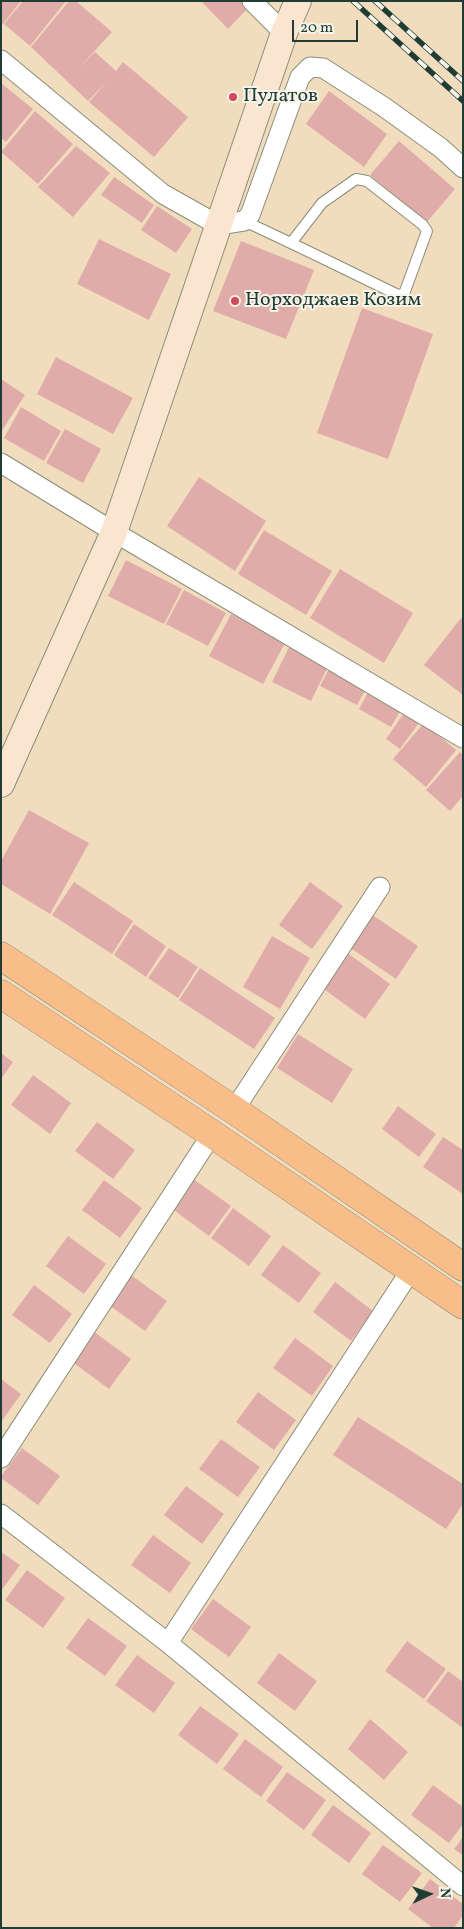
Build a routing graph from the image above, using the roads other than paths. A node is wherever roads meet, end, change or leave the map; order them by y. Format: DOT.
graph roads {
  1 [pos="252,1"];
  2 [pos="298,1"];
  3 [pos="284,33"];
  4 [pos="1,60"];
  5 [pos="463,168"];
  6 [pos="244,221"];
  7 [pos="218,225"];
  8 [pos="291,243"];
  9 [pos="1,463"];
  10 [pos="114,532"];
  11 [pos="463,738"];
  12 [pos="1,784"];
  13 [pos="380,887"];
  14 [pos="1,956"];
  15 [pos="1,994"];
  16 [pos="234,1110"];
  17 [pos="212,1134"];
  18 [pos="463,1267"];
  19 [pos="411,1270"];
  20 [pos="463,1305"];
  21 [pos="1,1458"];
  22 [pos="1,1514"];
  23 [pos="168,1644"];
  24 [pos="463,1886"];
  1 -- 3 [label="street"];
  2 -- 3 [label="main road"];
  3 -- 7 [label="main road"];
  4 -- 7 [label="street"];
  5 -- 6 [label="street"];
  6 -- 7 [label="street"];
  6 -- 8 [label="lane"];
  7 -- 10 [label="main road"];
  8 -- 8 [label="lane"];
  9 -- 10 [label="street"];
  10 -- 11 [label="street"];
  10 -- 12 [label="main road"];
  13 -- 16 [label="street"];
  14 -- 16 [label="main road"];
  15 -- 17 [label="main road"];
  16 -- 18 [label="main road"];
  17 -- 19 [label="main road"];
  17 -- 21 [label="street"];
  19 -- 20 [label="main road"];
  19 -- 23 [label="street"];
  22 -- 23 [label="street"];
  23 -- 24 [label="street"];
}
